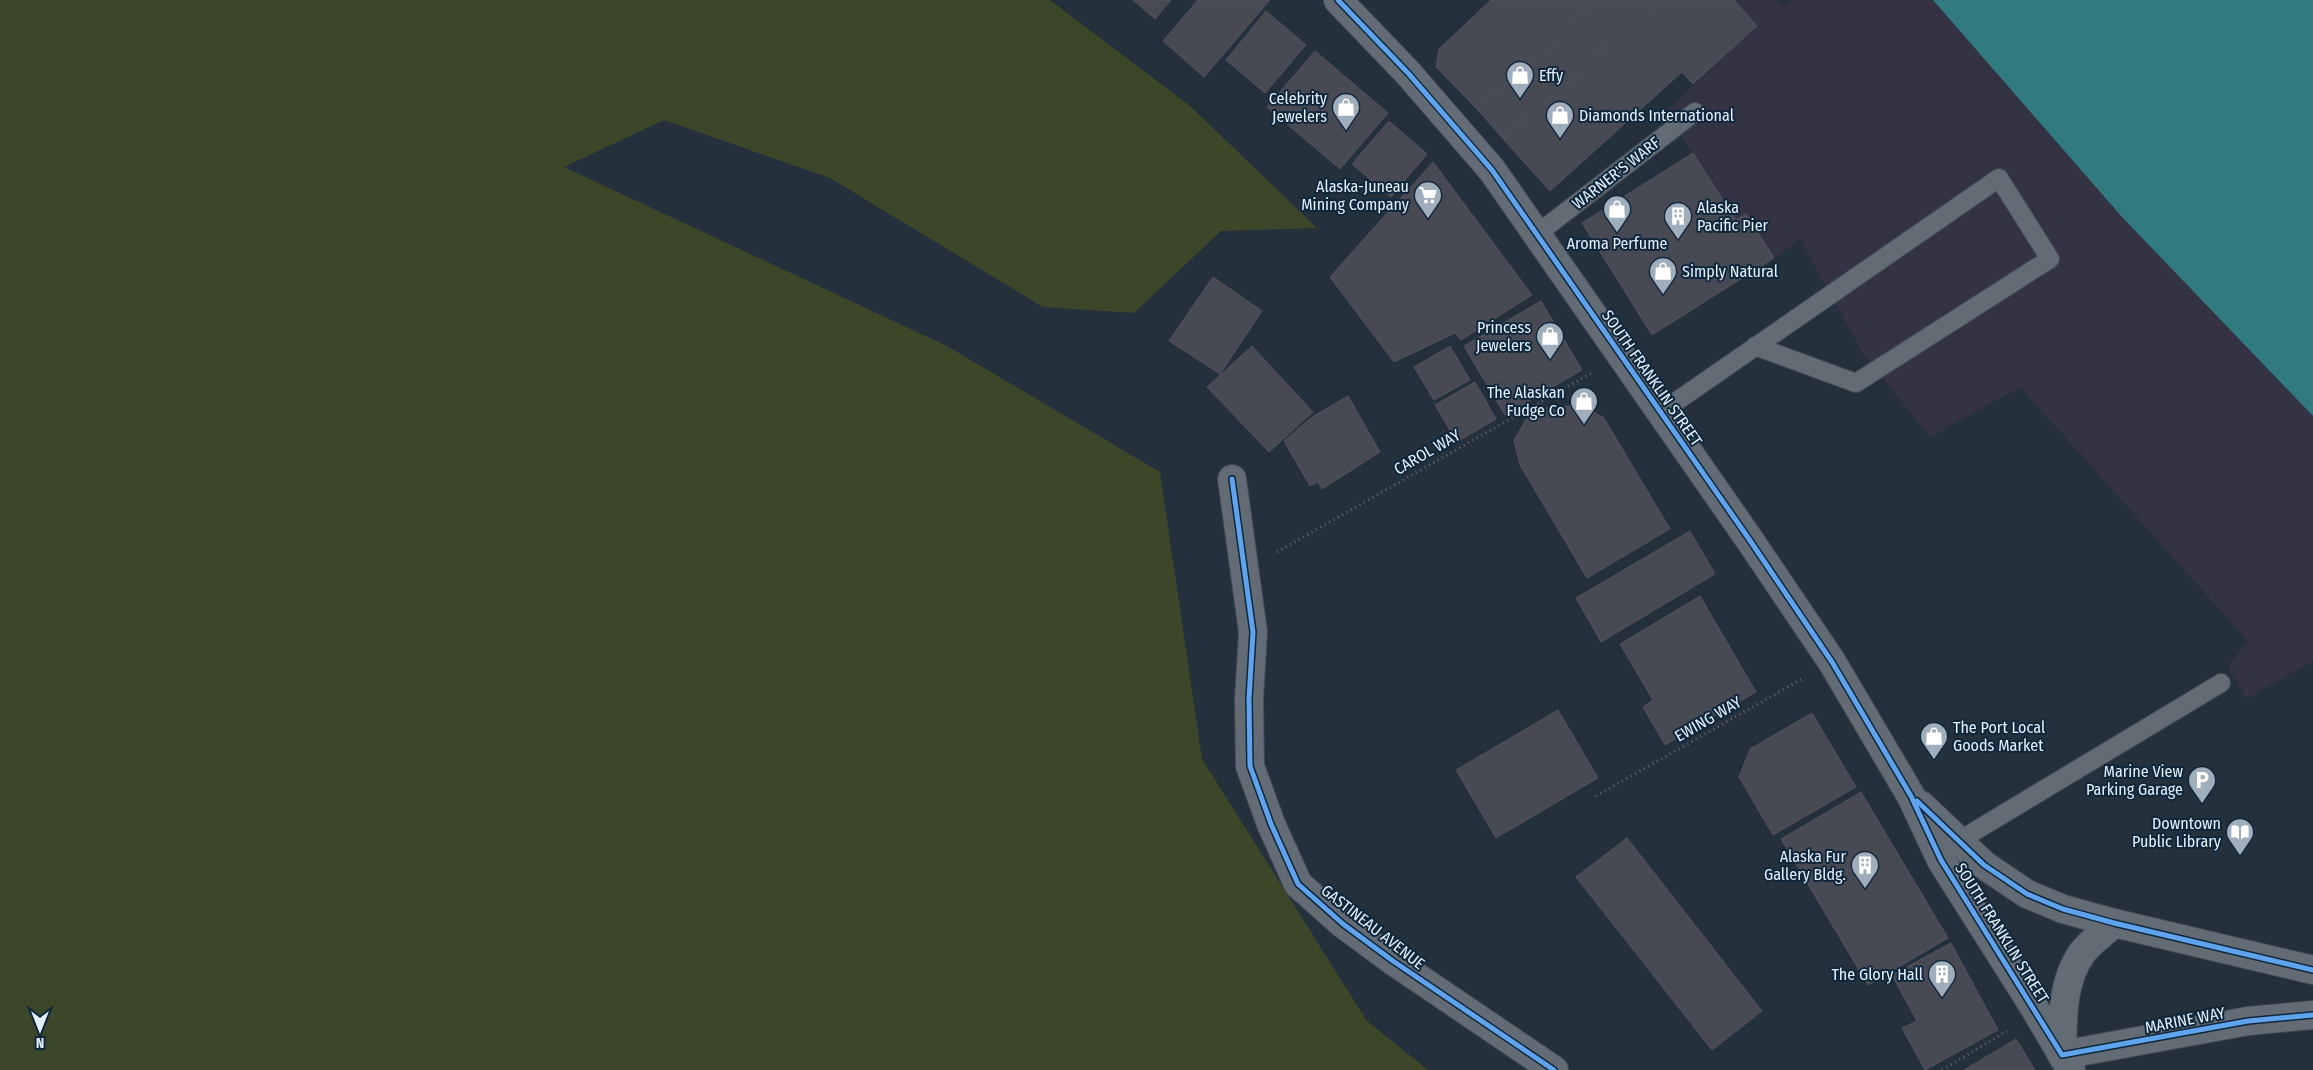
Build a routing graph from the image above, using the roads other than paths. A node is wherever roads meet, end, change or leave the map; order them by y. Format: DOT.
graph roads {
  1 [pos="1338,0"];
  2 [pos="1696,112"];
  3 [pos="1537,234"];
  4 [pos="1755,346"];
  5 [pos="1661,412"];
  6 [pos="1232,479"];
  7 [pos="2221,684"];
  8 [pos="1911,796"];
  9 [pos="1960,840"];
  10 [pos="2114,924"];
  11 [pos="2313,970"];
  12 [pos="2313,1015"];
  13 [pos="2066,1063"];
  14 [pos="1554,1070"];
  1 -- 3 [label="main road, SOUTH FRANKLIN STREET"];
  2 -- 3 [label="lane, WARNER'S WARF"];
  3 -- 5 [label="main road, SOUTH FRANKLIN STREET"];
  4 -- 4 [label="lane"];
  4 -- 5 [label="lane"];
  5 -- 8 [label="main road, SOUTH FRANKLIN STREET"];
  6 -- 14 [label="main road, GASTINEAU AVENUE"];
  7 -- 9 [label="lane"];
  8 -- 9 [label="main road, SOUTH FRANKLIN STREET"];
  8 -- 13 [label="main road, SOUTH FRANKLIN STREET"];
  9 -- 10 [label="main road, SOUTH FRANKLIN STREET"];
  10 -- 11 [label="main road"];
  10 -- 13 [label="main road"];
  12 -- 13 [label="main road, MARINE WAY"];
}
